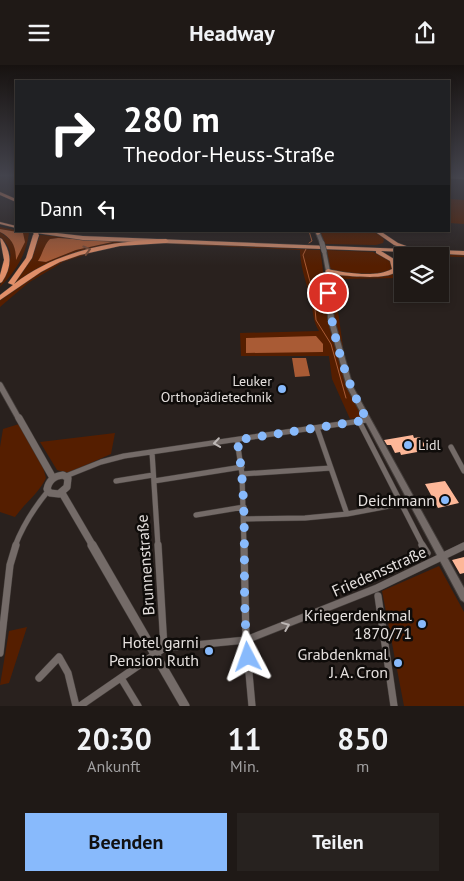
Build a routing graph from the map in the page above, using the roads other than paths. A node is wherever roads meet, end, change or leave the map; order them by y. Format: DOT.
graph roads {
  1 [pos="0,224"];
  2 [pos="15,228"];
  3 [pos="32,232"];
  4 [pos="319,232"];
  5 [pos="378,232"];
  6 [pos="35,233"];
  7 [pos="383,235"];
  8 [pos="0,240"];
  9 [pos="166,241"];
  10 [pos="405,247"];
  11 [pos="361,248"];
  12 [pos="394,249"];
  13 [pos="449,251"];
  14 [pos="464,252"];
  15 [pos="394,263"];
  16 [pos="394,270"];
  17 [pos="330,272"];
  18 [pos="0,281"];
  19 [pos="328,281"];
  20 [pos="0,290"];
  21 [pos="0,296"];
  22 [pos="0,385"];
  23 [pos="363,420"];
  24 [pos="317,427"];
  25 [pos="237,440"];
  26 [pos="451,447"];
  27 [pos="152,452"];
  28 [pos="331,468"];
  29 [pos="242,471"];
  30 [pos="464,471"];
  31 [pos="53,478"];
  32 [pos="153,478"];
  33 [pos="68,479"];
  34 [pos="116,481"];
  35 [pos="48,491"];
  36 [pos="62,493"];
  37 [pos="400,504"];
  38 [pos="244,507"];
  39 [pos="347,514"];
  40 [pos="196,515"];
  41 [pos="19,518"];
  42 [pos="244,519"];
  43 [pos="464,546"];
  44 [pos="427,553"];
  45 [pos="440,558"];
  46 [pos="3,562"];
  47 [pos="378,596"];
  48 [pos="464,597"];
  49 [pos="246,640"];
  50 [pos="164,648"];
  51 [pos="0,653"];
  52 [pos="154,654"];
  53 [pos="39,678"];
  54 [pos="121,678"];
  55 [pos="78,706"];
  56 [pos="138,706"];
  57 [pos="185,706"];
  58 [pos="252,706"];
  59 [pos="394,706"];
  1 -- 2 [label="highway"];
  3 -- 9 [label="highway"];
  4 -- 17 [label="main road, bridge"];
  5 -- 7 [label="highway"];
  6 -- 11 [label="highway"];
  6 -- 20 [label="highway"];
  6 -- 21 [label="highway"];
  7 -- 10 [label="highway"];
  7 -- 11 [label="highway"];
  8 -- 18 [label="highway"];
  9 -- 11 [label="highway"];
  21 -- 9 [label="highway, one-way"];
  11 -- 12 [label="highway"];
  11 -- 15 [label="highway"];
  13 -- 14 [label="highway"];
  16 -- 17 [label="highway"];
  17 -- 19 [label="highway"];
  19 -- 23 [label="main road"];
  22 -- 31 [label="street"];
  23 -- 24 [label="street"];
  23 -- 37 [label="street"];
  23 -- 45 [label="main road"];
  24 -- 25 [label="street"];
  24 -- 28 [label="street"];
  25 -- 27 [label="street, one-way"];
  25 -- 29 [label="street"];
  26 -- 30 [label="street"];
  27 -- 32 [label="street, Brunnenstraße"];
  27 -- 33 [label="street"];
  28 -- 29 [label="street"];
  28 -- 39 [label="street"];
  29 -- 32 [label="street"];
  29 -- 38 [label="street"];
  31 -- 33 [label="street"];
  31 -- 35 [label="street"];
  32 -- 34 [label="street"];
  32 -- 50 [label="street, Brunnenstraße"];
  33 -- 36 [label="street"];
  35 -- 36 [label="street"];
  35 -- 41 [label="street"];
  36 -- 52 [label="street"];
  37 -- 39 [label="street"];
  37 -- 44 [label="street"];
  38 -- 40 [label="street"];
  38 -- 42 [label="street"];
  39 -- 42 [label="street"];
  42 -- 49 [label="street"];
  43 -- 45 [label="street, Friedensstraße"];
  45 -- 48 [label="main road"];
  49 -- 45 [label="street, Friedensstraße, one-way"];
  46 -- 51 [label="street"];
  47 -- 59 [label="street"];
  49 -- 50 [label="street, Friedensstraße"];
  49 -- 58 [label="street"];
  50 -- 52 [label="street, Friedensstraße"];
  52 -- 54 [label="street, Friedensstraße"];
  52 -- 57 [label="street"];
  53 -- 55 [label="street"];
  54 -- 55 [label="street, Friedensstraße"];
  54 -- 56 [label="street"];
}
